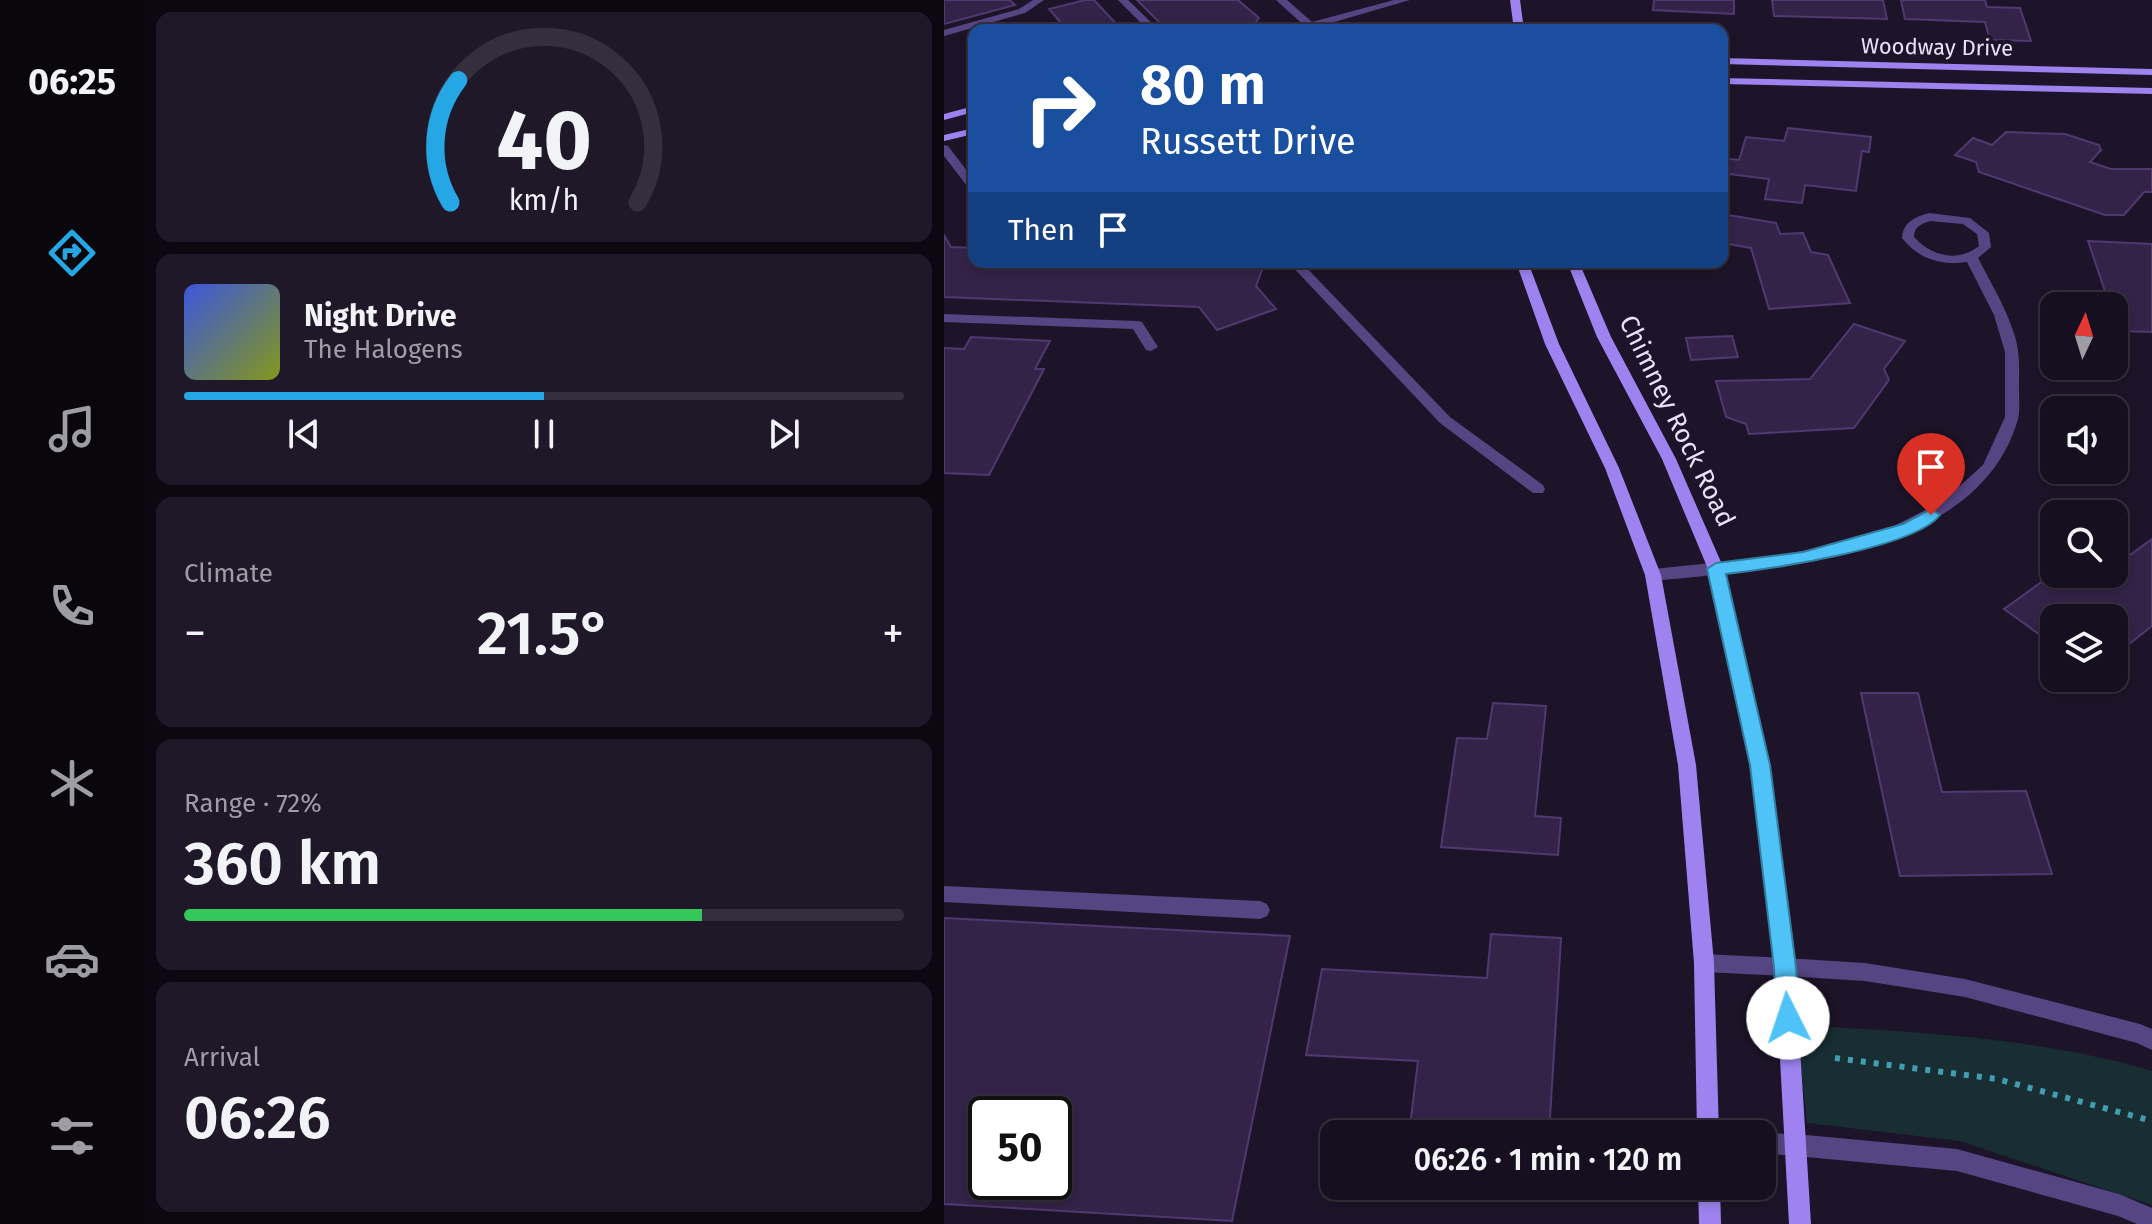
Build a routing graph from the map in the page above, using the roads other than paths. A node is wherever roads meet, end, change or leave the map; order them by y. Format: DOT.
graph roads {
  1 [pos="1039,0"];
  2 [pos="1123,0"];
  3 [pos="1281,0"];
  4 [pos="1405,0"];
  5 [pos="1515,0"];
  6 [pos="976,24"];
  7 [pos="1148,24"];
  8 [pos="1308,24"];
  9 [pos="1326,24"];
  10 [pos="1518,24"];
  11 [pos="968,26"];
  12 [pos="944,33"];
  13 [pos="1728,61"];
  14 [pos="1981,68"];
  15 [pos="2152,72"];
  16 [pos="1728,81"];
  17 [pos="1988,87"];
  18 [pos="2152,91"];
  19 [pos="968,111"];
  20 [pos="944,117"];
  21 [pos="968,132"];
  22 [pos="944,138"];
  23 [pos="944,148"];
  24 [pos="963,173"];
  25 [pos="944,178"];
  26 [pos="968,180"];
  27 [pos="1971,257"];
  28 [pos="1300,268"];
  29 [pos="1524,268"];
  30 [pos="1575,268"];
  31 [pos="944,318"];
  32 [pos="1151,347"];
  33 [pos="1538,489"];
  34 [pos="1716,569"];
  35 [pos="1653,575"];
  36 [pos="944,894"];
  37 [pos="1260,910"];
  38 [pos="1704,963"];
  39 [pos="1785,967"];
  40 [pos="2152,1040"];
  41 [pos="1708,1120"];
  42 [pos="1776,1143"];
  43 [pos="1795,1145"];
  44 [pos="1709,1200"];
  45 [pos="2152,1219"];
  46 [pos="1710,1224"];
  47 [pos="1800,1224"];
  1 -- 6 [label="street"];
  2 -- 7 [label="street"];
  3 -- 8 [label="street"];
  4 -- 9 [label="street"];
  5 -- 10 [label="main road"];
  11 -- 12 [label="street"];
  13 -- 14 [label="main road, Woodway Drive"];
  14 -- 15 [label="main road, Woodway Drive"];
  14 -- 17 [label="main road"];
  16 -- 17 [label="main road, Woodway Drive"];
  17 -- 18 [label="main road, Woodway Drive"];
  19 -- 20 [label="main road"];
  21 -- 22 [label="main road"];
  23 -- 24 [label="street"];
  24 -- 25 [label="street"];
  24 -- 26 [label="street"];
  27 -- 27 [label="street"];
  27 -- 34 [label="street"];
  28 -- 33 [label="street"];
  29 -- 35 [label="main road"];
  30 -- 34 [label="main road, Chimney Rock Road"];
  31 -- 32 [label="street"];
  34 -- 35 [label="street"];
  34 -- 39 [label="main road, Chimney Rock Road"];
  35 -- 38 [label="main road"];
  36 -- 37 [label="street"];
  38 -- 39 [label="street"];
  38 -- 41 [label="main road"];
  39 -- 40 [label="street"];
  39 -- 43 [label="main road, Chimney Rock Road"];
  42 -- 43 [label="street"];
  43 -- 45 [label="street"];
  43 -- 47 [label="main road, Chimney Rock Road"];
  44 -- 46 [label="main road"];
}
